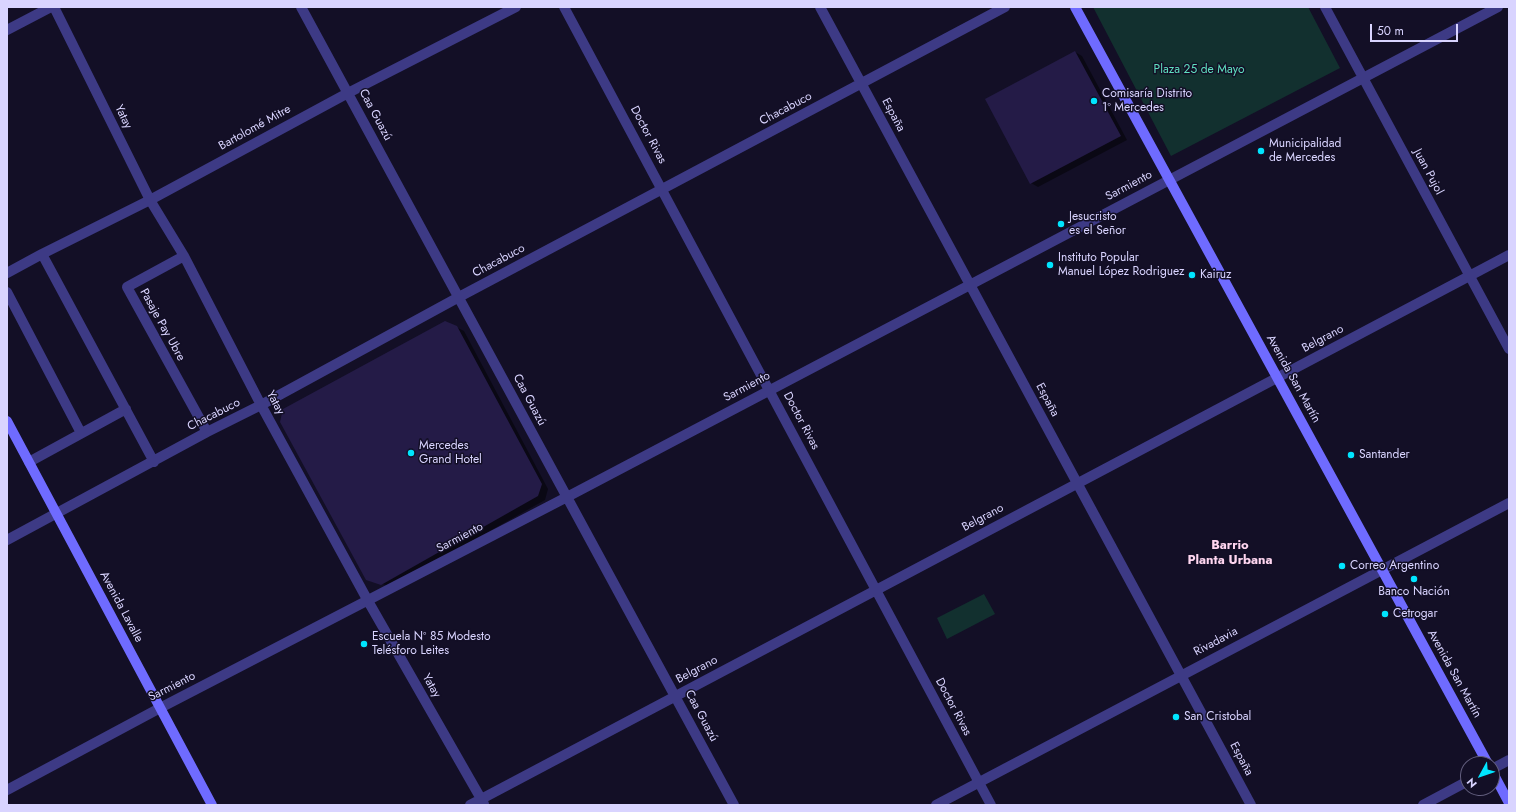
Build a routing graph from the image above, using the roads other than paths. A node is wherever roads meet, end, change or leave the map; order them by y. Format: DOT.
graph roads {
  1 [pos="53,7"];
  2 [pos="301,7"];
  3 [pos="516,7"];
  4 [pos="564,7"];
  5 [pos="820,7"];
  6 [pos="1005,7"];
  7 [pos="1075,7"];
  8 [pos="1325,7"];
  9 [pos="1498,7"];
  10 [pos="7,30"];
  11 [pos="1363,78"];
  12 [pos="861,84"];
  13 [pos="348,93"];
  14 [pos="1169,180"];
  15 [pos="662,190"];
  16 [pos="150,200"];
  17 [pos="42,254"];
  18 [pos="1509,255"];
  19 [pos="184,256"];
  20 [pos="7,273"];
  21 [pos="1469,276"];
  22 [pos="970,285"];
  23 [pos="7,292"];
  24 [pos="459,297"];
  25 [pos="1509,350"];
  26 [pos="1277,378"];
  27 [pos="769,390"];
  28 [pos="261,405"];
  29 [pos="126,409"];
  30 [pos="7,421"];
  31 [pos="207,432"];
  32 [pos="81,433"];
  33 [pos="29,462"];
  34 [pos="154,462"];
  35 [pos="1077,483"];
  36 [pos="567,497"];
  37 [pos="1509,503"];
  38 [pos="57,514"];
  39 [pos="7,540"];
  40 [pos="1382,569"];
  41 [pos="876,590"];
  42 [pos="368,601"];
  43 [pos="1181,675"];
  44 [pos="675,696"];
  45 [pos="160,708"];
  46 [pos="1484,756"];
  47 [pos="1509,760"];
  48 [pos="1500,765"];
  49 [pos="979,782"];
  50 [pos="1460,786"];
  51 [pos="1500,786"];
  52 [pos="7,790"];
  53 [pos="483,802"];
  54 [pos="1509,803"];
  55 [pos="212,805"];
  56 [pos="470,805"];
  57 [pos="734,805"];
  58 [pos="936,805"];
  59 [pos="991,805"];
  60 [pos="1251,805"];
  61 [pos="1423,805"];
  1 -- 10 [label="street"];
  1 -- 16 [label="street, Yatay"];
  2 -- 13 [label="street, Caa Guazú"];
  3 -- 13 [label="street, Bartolomé Mitre"];
  4 -- 15 [label="street, Doctor Rivas"];
  5 -- 12 [label="street, España"];
  6 -- 12 [label="street, Chacabuco"];
  7 -- 14 [label="street, Avenida San Martín"];
  8 -- 11 [label="street, Juan Pujol"];
  9 -- 11 [label="street, Sarmiento"];
  11 -- 14 [label="street, Sarmiento"];
  11 -- 21 [label="street, Juan Pujol"];
  12 -- 15 [label="street, Chacabuco"];
  12 -- 22 [label="street, España"];
  13 -- 16 [label="street, Bartolomé Mitre"];
  13 -- 24 [label="street, Caa Guazú"];
  14 -- 22 [label="street, Sarmiento"];
  14 -- 26 [label="street, Avenida San Martín"];
  15 -- 24 [label="street, Chacabuco"];
  15 -- 27 [label="street, Doctor Rivas"];
  16 -- 17 [label="street, Bartolomé Mitre"];
  16 -- 19 [label="street, Yatay"];
  17 -- 20 [label="street, Bartolomé Mitre"];
  17 -- 29 [label="street"];
  18 -- 21 [label="street, Belgrano"];
  19 -- 28 [label="street, Yatay"];
  19 -- 31 [label="street, Pasaje Pay Ubre"];
  21 -- 25 [label="street, Juan Pujol"];
  21 -- 26 [label="street, Belgrano"];
  22 -- 27 [label="street, Sarmiento"];
  22 -- 35 [label="street, España"];
  23 -- 32 [label="street"];
  24 -- 28 [label="street, Chacabuco"];
  24 -- 36 [label="street, Caa Guazú"];
  26 -- 35 [label="street, Belgrano"];
  26 -- 40 [label="street, Avenida San Martín"];
  27 -- 36 [label="street, Sarmiento"];
  27 -- 41 [label="street, Doctor Rivas"];
  28 -- 31 [label="street, Chacabuco"];
  28 -- 42 [label="street, Yatay"];
  29 -- 32 [label="street"];
  29 -- 34 [label="street"];
  30 -- 33 [label="street, Avenida Lavalle"];
  31 -- 34 [label="street, Chacabuco"];
  32 -- 33 [label="street"];
  33 -- 38 [label="street, Avenida Lavalle"];
  34 -- 38 [label="street, Chacabuco"];
  35 -- 41 [label="street, Belgrano"];
  35 -- 43 [label="street, España"];
  36 -- 42 [label="street, Sarmiento"];
  36 -- 44 [label="street, Caa Guazú"];
  37 -- 40 [label="street, Rivadavia"];
  38 -- 39 [label="street, Chacabuco"];
  38 -- 45 [label="street, Avenida Lavalle"];
  40 -- 43 [label="street, Rivadavia"];
  40 -- 46 [label="street, Avenida San Martín"];
  41 -- 44 [label="street, Belgrano"];
  41 -- 49 [label="street, Doctor Rivas"];
  42 -- 45 [label="street, Sarmiento"];
  42 -- 53 [label="street, Yatay"];
  43 -- 49 [label="street, Rivadavia"];
  43 -- 60 [label="street, España"];
  44 -- 53 [label="street, Belgrano"];
  44 -- 57 [label="street, Caa Guazú"];
  45 -- 52 [label="street, Sarmiento"];
  45 -- 55 [label="street, Avenida Lavalle"];
  47 -- 48 [label="street"];
  49 -- 58 [label="street, Rivadavia"];
  49 -- 59 [label="street, Doctor Rivas"];
  50 -- 61 [label="street"];
  51 -- 54 [label="street"];
  53 -- 56 [label="street, Belgrano"];
}
